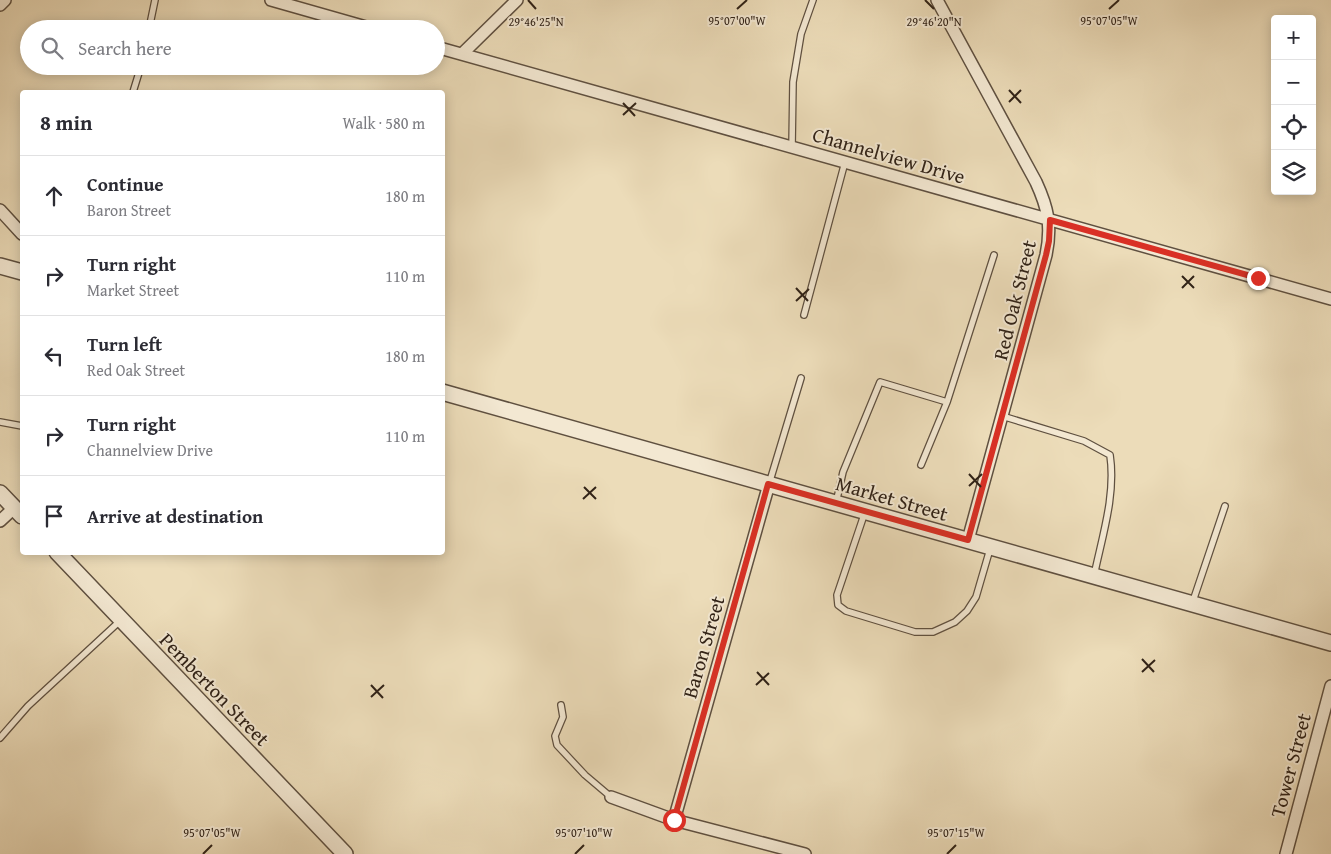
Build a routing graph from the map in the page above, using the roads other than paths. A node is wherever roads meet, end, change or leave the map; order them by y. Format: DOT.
graph roads {
  1 [pos="5,0"];
  2 [pos="155,0"];
  3 [pos="272,0"];
  4 [pos="517,0"];
  5 [pos="813,0"];
  6 [pos="938,0"];
  7 [pos="0,5"];
  8 [pos="152,20"];
  9 [pos="342,20"];
  10 [pos="445,49"];
  11 [pos="462,54"];
  12 [pos="138,75"];
  13 [pos="134,90"];
  14 [pos="792,147"];
  15 [pos="845,162"];
  16 [pos="0,210"];
  17 [pos="1050,220"];
  18 [pos="20,232"];
  19 [pos="994,255"];
  20 [pos="0,266"];
  21 [pos="20,271"];
  22 [pos="1331,299"];
  23 [pos="804,315"];
  24 [pos="801,378"];
  25 [pos="445,393"];
  26 [pos="946,402"];
  27 [pos="1002,416"];
  28 [pos="0,422"];
  29 [pos="20,426"];
  30 [pos="921,465"];
  31 [pos="768,484"];
  32 [pos="0,493"];
  33 [pos="836,503"];
  34 [pos="1225,506"];
  35 [pos="866,511"];
  36 [pos="18,512"];
  37 [pos="0,521"];
  38 [pos="968,540"];
  39 [pos="990,546"];
  40 [pos="60,555"];
  41 [pos="1094,576"];
  42 [pos="1192,604"];
  43 [pos="122,620"];
  44 [pos="1331,643"];
  45 [pos="1331,686"];
  46 [pos="561,705"];
  47 [pos="0,738"];
  48 [pos="611,797"];
  49 [pos="674,820"];
  50 [pos="344,854"];
  51 [pos="805,854"];
  52 [pos="1286,854"];
  1 -- 7 [label="street"];
  2 -- 8 [label="lane"];
  3 -- 9 [label="street"];
  4 -- 11 [label="street"];
  5 -- 14 [label="lane"];
  6 -- 17 [label="street, Red Oak Street"];
  10 -- 11 [label="street, Channelview Drive"];
  11 -- 14 [label="street, Channelview Drive"];
  12 -- 13 [label="lane"];
  14 -- 15 [label="street, Channelview Drive"];
  15 -- 17 [label="street, Channelview Drive"];
  15 -- 23 [label="lane"];
  16 -- 18 [label="street"];
  17 -- 22 [label="street, Channelview Drive"];
  17 -- 27 [label="street, Red Oak Street"];
  19 -- 26 [label="lane"];
  20 -- 21 [label="street"];
  24 -- 31 [label="lane"];
  25 -- 31 [label="street, Market Street"];
  26 -- 30 [label="lane"];
  26 -- 33 [label="lane"];
  27 -- 38 [label="street, Red Oak Street"];
  27 -- 41 [label="lane"];
  28 -- 29 [label="lane"];
  31 -- 33 [label="street, Market Street"];
  31 -- 49 [label="street, Baron Street"];
  32 -- 36 [label="street"];
  33 -- 35 [label="street, Market Street"];
  34 -- 42 [label="lane"];
  35 -- 38 [label="street, Market Street"];
  35 -- 39 [label="lane"];
  36 -- 37 [label="street"];
  38 -- 39 [label="street, Market Street"];
  39 -- 41 [label="street, Market Street"];
  40 -- 43 [label="street, Pemberton Street"];
  41 -- 42 [label="street, Market Street"];
  42 -- 44 [label="street, Market Street"];
  43 -- 47 [label="lane"];
  43 -- 50 [label="street, Pemberton Street"];
  45 -- 52 [label="street, Tower Street"];
  46 -- 48 [label="lane"];
  48 -- 49 [label="street"];
  49 -- 51 [label="street"];
}
